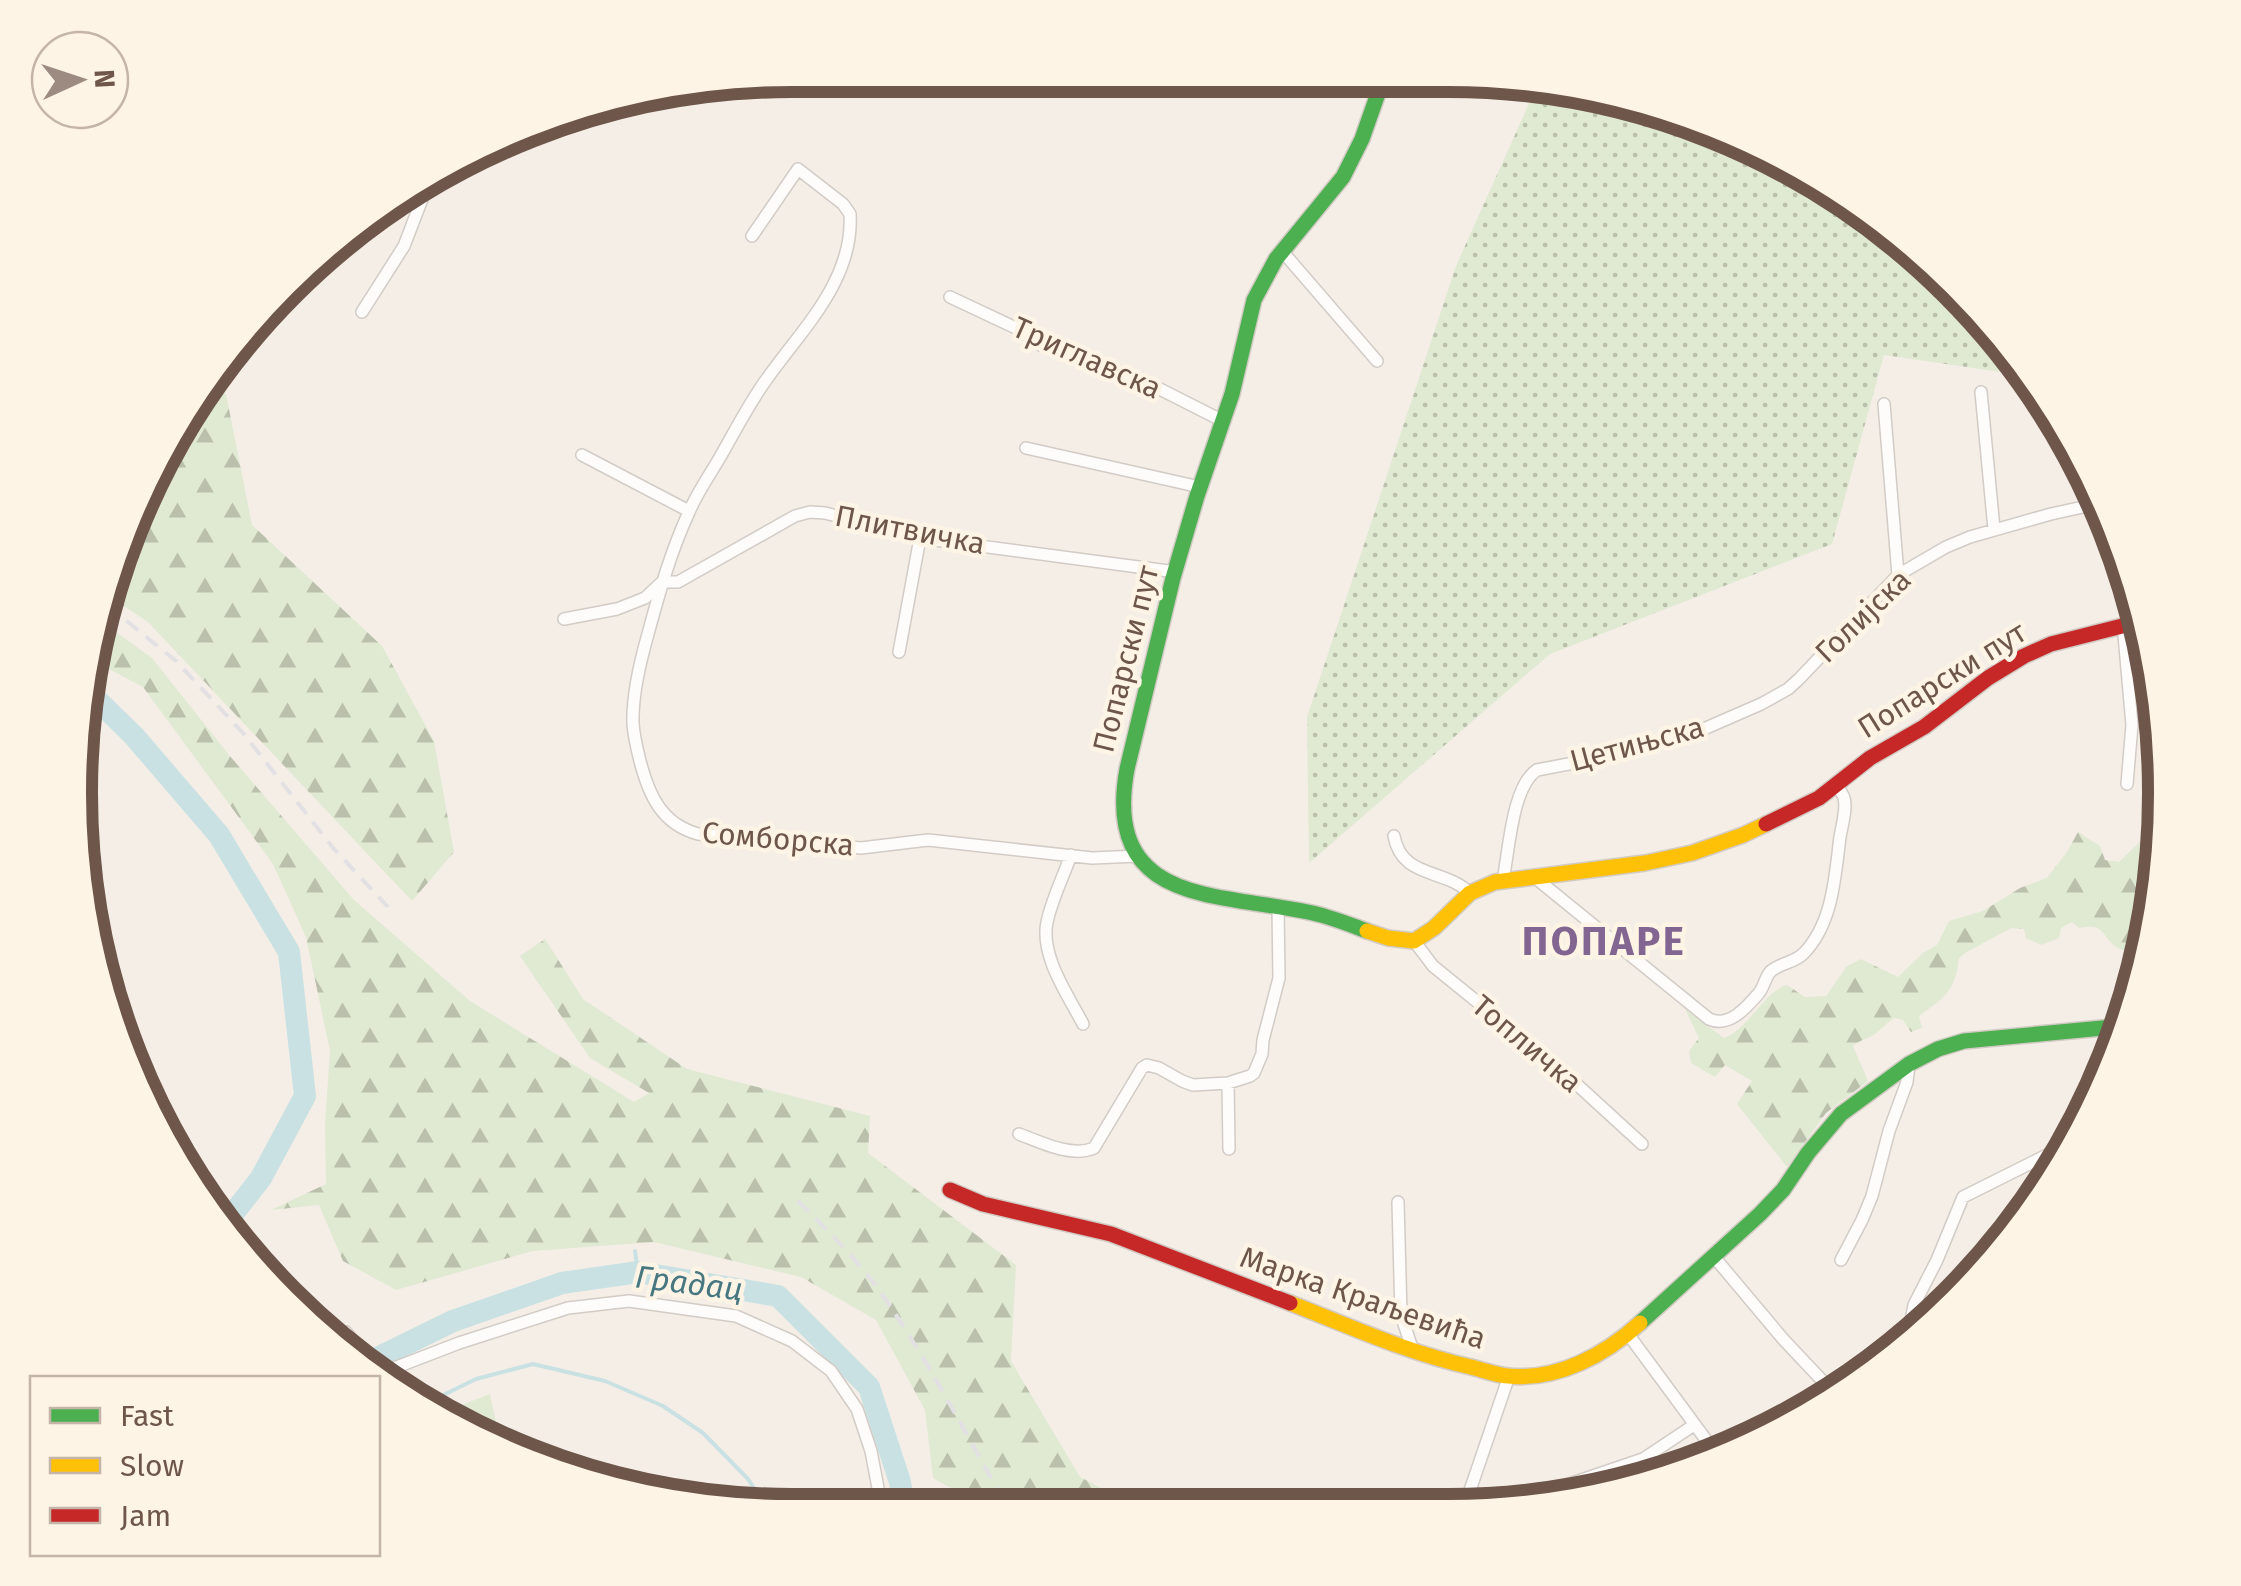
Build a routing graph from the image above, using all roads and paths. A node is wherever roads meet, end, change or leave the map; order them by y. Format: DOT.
graph roads {
  1 [pos="1379,92"];
  2 [pos="422,199"];
  3 [pos="752,236"];
  4 [pos="1282,252"];
  5 [pos="950,297"];
  6 [pos="362,312"];
  7 [pos="1377,361"];
  8 [pos="1981,392"];
  9 [pos="1884,404"];
  10 [pos="1223,421"];
  11 [pos="1026,448"];
  12 [pos="582,456"];
  13 [pos="1200,488"];
  14 [pos="2087,506"];
  15 [pos="689,511"];
  16 [pos="1994,529"];
  17 [pos="920,538"];
  18 [pos="1176,572"];
  19 [pos="1898,574"];
  20 [pos="662,582"];
  21 [pos="564,620"];
  22 [pos="2128,623"];
  23 [pos="2124,624"];
  24 [pos="899,652"];
  25 [pos="1798,679"];
  26 [pos="1836,784"];
  27 [pos="2128,784"];
  28 [pos="1394,836"];
  29 [pos="1072,855"];
  30 [pos="1138,856"];
  31 [pos="1533,876"];
  32 [pos="1503,880"];
  33 [pos="1470,893"];
  34 [pos="1278,908"];
  35 [pos="1414,941"];
  36 [pos="1083,1024"];
  37 [pos="2107,1028"];
  38 [pos="1909,1064"];
  39 [pos="1228,1083"];
  40 [pos="1019,1134"];
  41 [pos="1642,1144"];
  42 [pos="1230,1149"];
  43 [pos="2047,1155"];
  44 [pos="950,1190"];
  45 [pos="1398,1202"];
  46 [pos="1714,1258"];
  47 [pos="1840,1260"];
  48 [pos="1911,1319"];
  49 [pos="1628,1334"];
  50 [pos="1413,1351"];
  51 [pos="394,1368"];
  52 [pos="1509,1376"];
  53 [pos="1825,1383"];
  54 [pos="1694,1425"];
  55 [pos="1708,1443"];
  56 [pos="1579,1481"];
  57 [pos="1469,1493"];
  58 [pos="879,1494"];
  1 -- 4 [label="street, Попарски пут"];
  2 -- 6 [label="street"];
  3 -- 15 [label="street, Сомборска"];
  4 -- 7 [label="street"];
  4 -- 10 [label="street, Попарски пут"];
  5 -- 10 [label="street, Триглавска"];
  8 -- 16 [label="street"];
  9 -- 19 [label="street"];
  10 -- 13 [label="street, Попарски пут"];
  11 -- 13 [label="street"];
  12 -- 15 [label="street"];
  13 -- 18 [label="street, Попарски пут"];
  14 -- 16 [label="street, Голијска"];
  15 -- 20 [label="street, Сомборска"];
  16 -- 19 [label="street, Голијска"];
  17 -- 18 [label="street, Плитвичка"];
  17 -- 20 [label="street, Плитвичка"];
  17 -- 24 [label="street"];
  18 -- 30 [label="street, Попарски пут"];
  19 -- 25 [label="street, Голијска"];
  20 -- 21 [label="street, Плитвичка"];
  20 -- 29 [label="street, Сомборска"];
  22 -- 23 [label="street, Попарски пут"];
  23 -- 26 [label="street, Попарски пут"];
  23 -- 27 [label="street"];
  25 -- 32 [label="street, Цетињска"];
  26 -- 31 [label="street, Попарски пут"];
  26 -- 31 [label="street"];
  28 -- 33 [label="street"];
  29 -- 30 [label="street, Сомборска"];
  29 -- 36 [label="street"];
  30 -- 34 [label="street"];
  31 -- 32 [label="street, Попарски пут"];
  32 -- 33 [label="street, Попарски пут"];
  33 -- 35 [label="street, Попарски пут"];
  34 -- 35 [label="street"];
  34 -- 39 [label="street"];
  35 -- 41 [label="street, Топличка"];
  37 -- 38 [label="street, Марка Краљевића"];
  38 -- 46 [label="street, Марка Краљевића"];
  38 -- 47 [label="street"];
  39 -- 40 [label="street"];
  39 -- 42 [label="street"];
  43 -- 48 [label="street"];
  44 -- 50 [label="street, Марка Краљевића"];
  45 -- 50 [label="street"];
  46 -- 49 [label="street, Марка Краљевића"];
  46 -- 53 [label="street"];
  49 -- 52 [label="street, Марка Краљевића"];
  49 -- 54 [label="street"];
  50 -- 52 [label="street, Марка Краљевића"];
  51 -- 58 [label="street"];
  52 -- 57 [label="street"];
  54 -- 55 [label="street"];
  54 -- 56 [label="street"];
}
